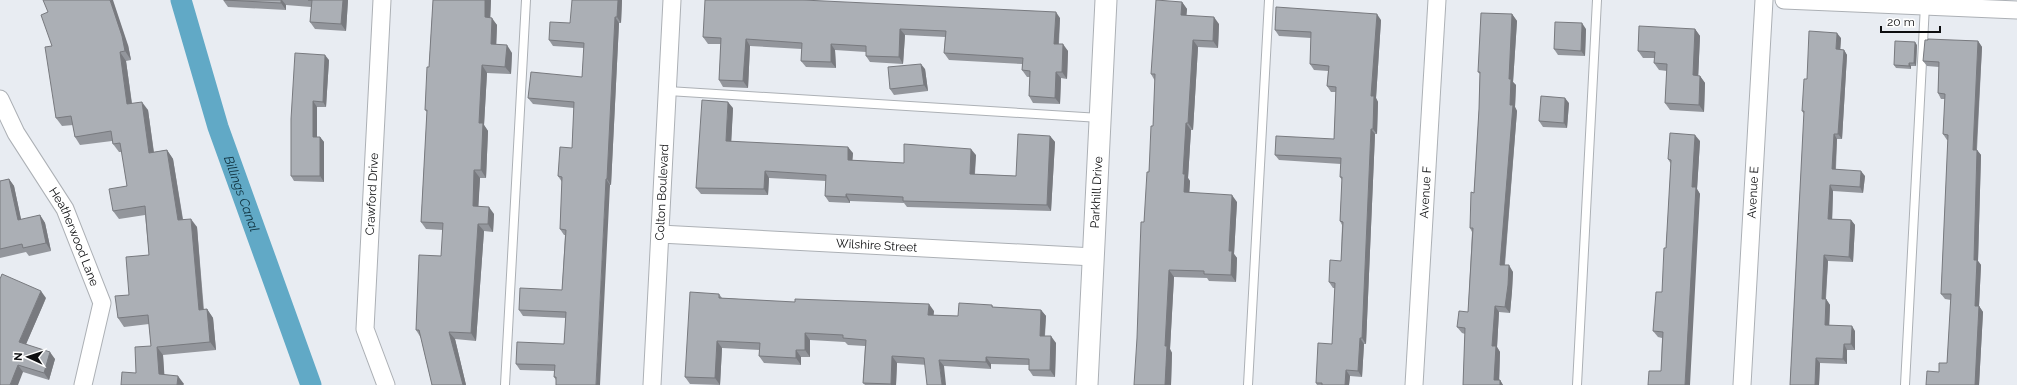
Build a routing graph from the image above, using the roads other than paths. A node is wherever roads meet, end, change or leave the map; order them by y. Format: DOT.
graph roads {
  1 [pos="382,0"];
  2 [pos="526,0"];
  3 [pos="672,0"];
  4 [pos="1106,0"];
  5 [pos="1270,0"];
  6 [pos="1437,0"];
  7 [pos="1597,0"];
  8 [pos="1764,0"];
  9 [pos="1784,0"];
  10 [pos="1925,3"];
  11 [pos="2017,10"];
  12 [pos="668,92"];
  13 [pos="0,99"];
  14 [pos="1101,118"];
  15 [pos="660,234"];
  16 [pos="1094,257"];
  17 [pos="83,385"];
  18 [pos="386,385"];
  19 [pos="506,385"];
  20 [pos="652,385"];
  21 [pos="1087,385"];
  22 [pos="1248,385"];
  23 [pos="1414,385"];
  24 [pos="1577,385"];
  25 [pos="1742,385"];
  26 [pos="1905,385"];
  1 -- 18 [label="street, Crawford Drive"];
  2 -- 19 [label="lane"];
  3 -- 12 [label="street, Colton Boulevard"];
  4 -- 14 [label="street, Parkhill Drive"];
  5 -- 22 [label="lane"];
  6 -- 23 [label="street, Avenue F"];
  7 -- 24 [label="lane"];
  8 -- 25 [label="street, Avenue E"];
  9 -- 10 [label="street"];
  10 -- 11 [label="street"];
  10 -- 26 [label="lane"];
  12 -- 14 [label="lane"];
  12 -- 15 [label="street, Colton Boulevard"];
  13 -- 17 [label="street, Heatherwood Lane"];
  14 -- 16 [label="street, Parkhill Drive"];
  15 -- 16 [label="street, Wilshire Street"];
  15 -- 20 [label="street, Colton Boulevard"];
  16 -- 21 [label="street, Parkhill Drive"];
}
